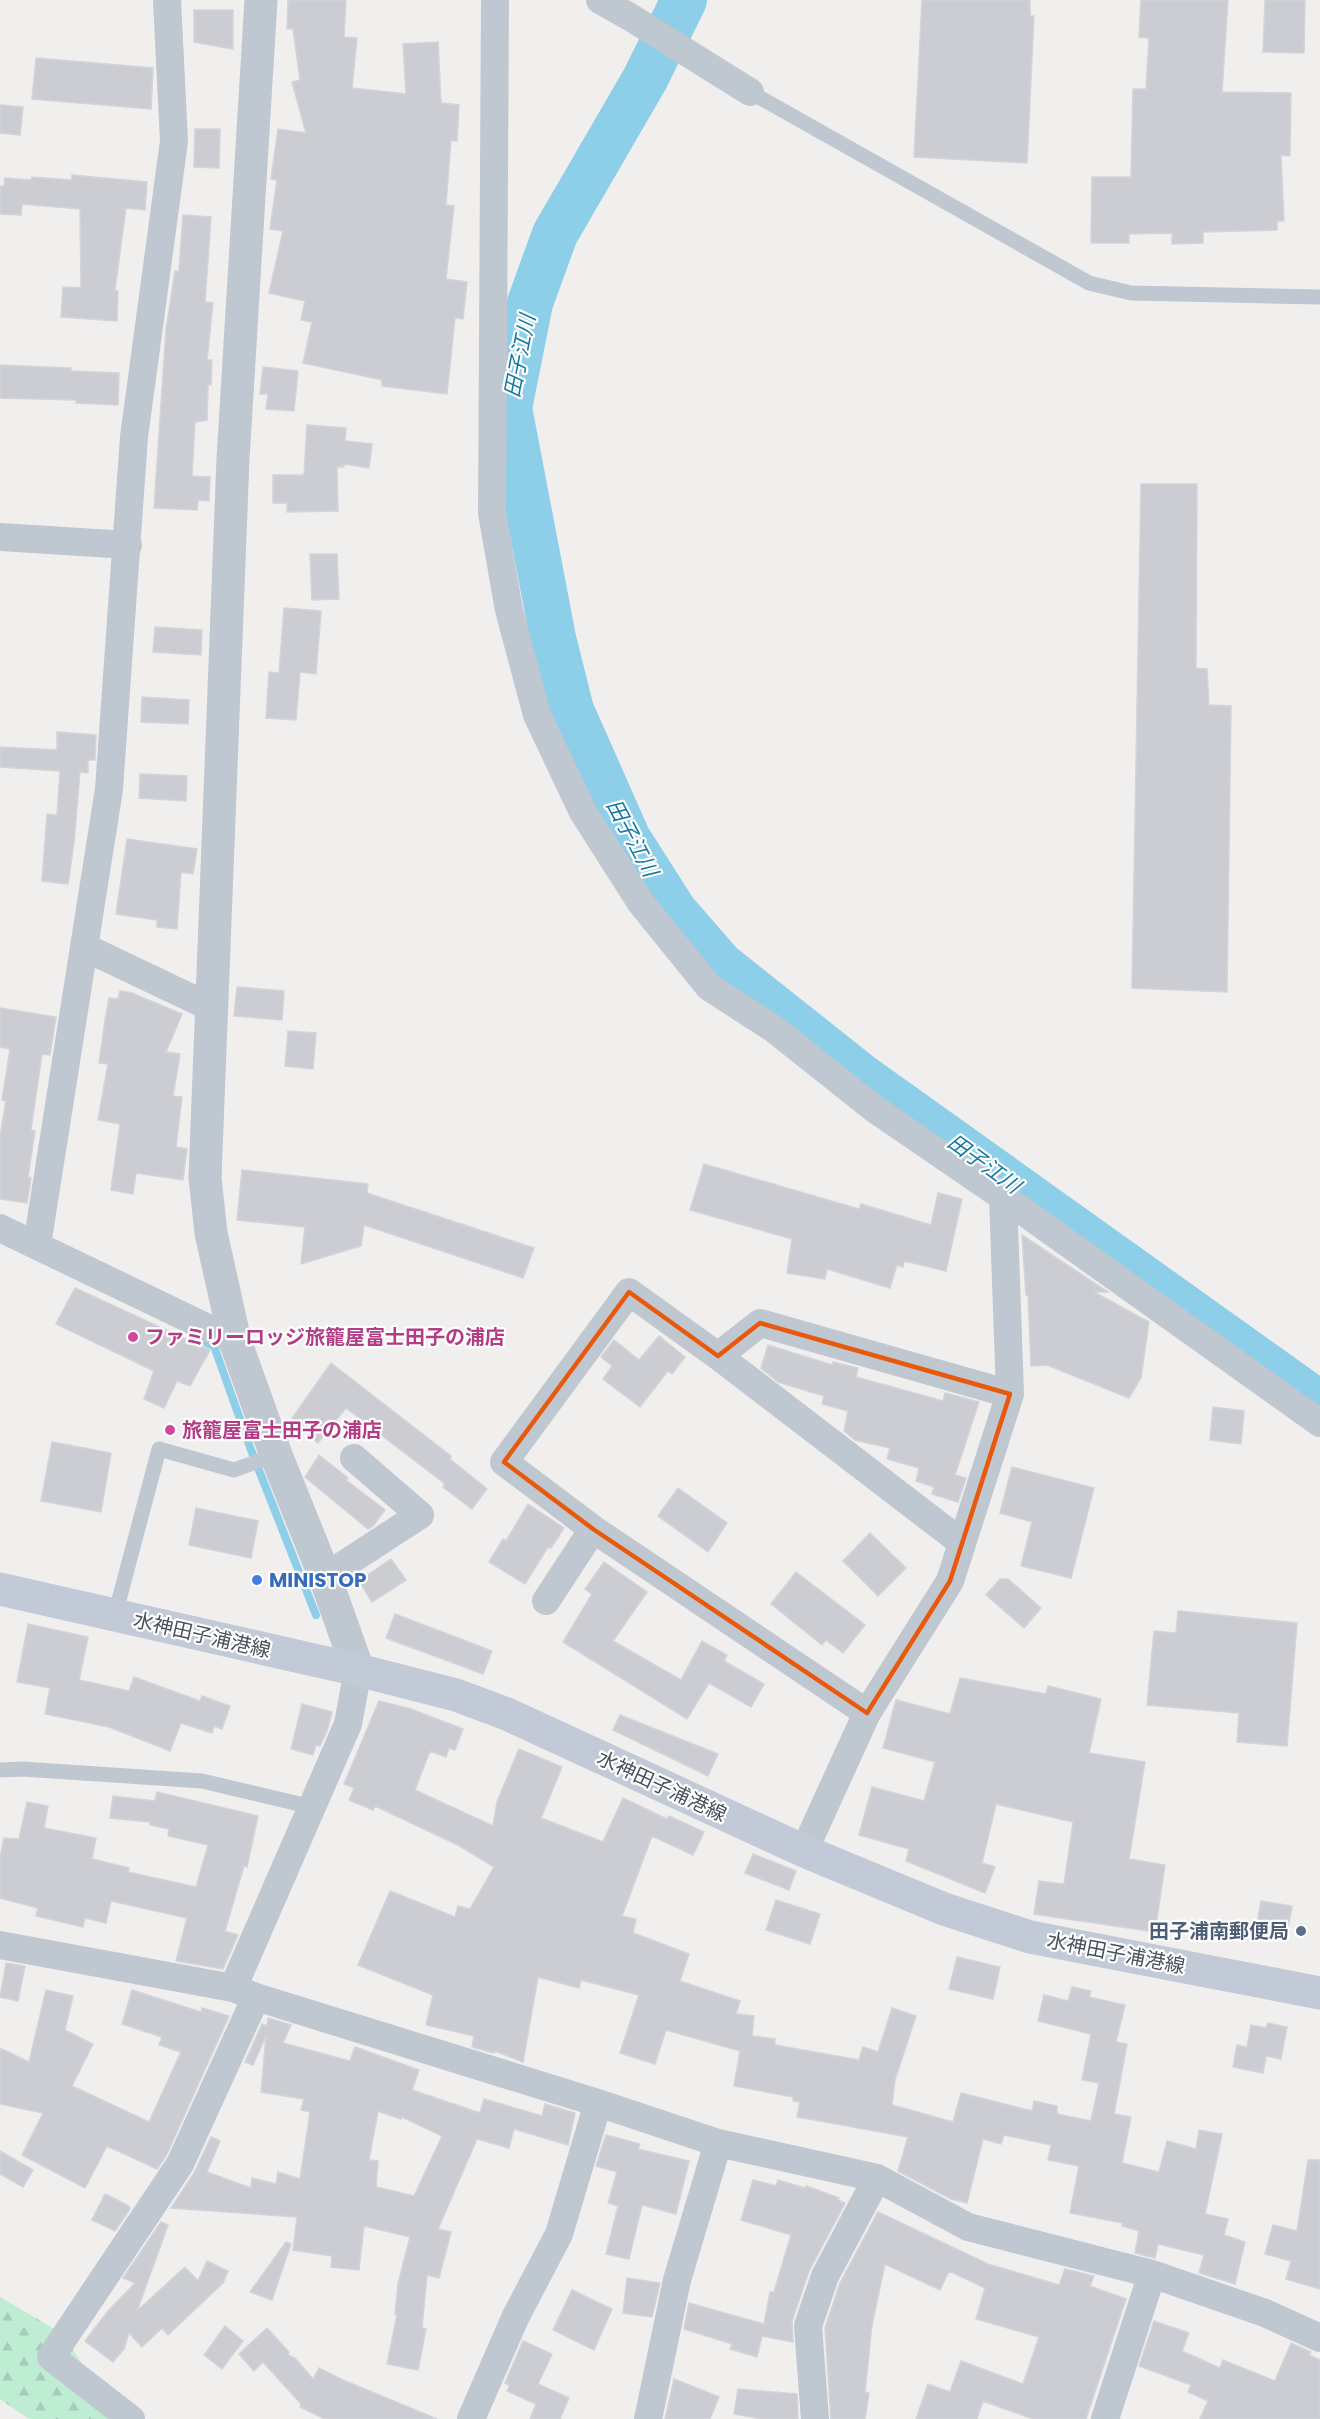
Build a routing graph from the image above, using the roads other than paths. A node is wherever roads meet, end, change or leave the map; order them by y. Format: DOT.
graph roads {
  1 [pos="167,0"];
  2 [pos="261,0"];
  3 [pos="495,0"];
  4 [pos="600,0"];
  5 [pos="750,92"];
  6 [pos="1320,297"];
  7 [pos="0,537"];
  8 [pos="128,545"];
  9 [pos="84,947"];
  10 [pos="210,1007"];
  11 [pos="1003,1197"];
  12 [pos="0,1228"];
  13 [pos="36,1245"];
  14 [pos="235,1341"];
  15 [pos="718,1356"];
  16 [pos="1010,1394"];
  17 [pos="1320,1423"];
  18 [pos="354,1458"];
  19 [pos="263,1460"];
  20 [pos="593,1529"];
  21 [pos="961,1542"];
  22 [pos="325,1577"];
  23 [pos="0,1589"];
  24 [pos="546,1601"];
  25 [pos="115,1615"];
  26 [pos="358,1670"];
  27 [pos="867,1713"];
  28 [pos="0,1770"];
  29 [pos="312,1807"];
  30 [pos="804,1851"];
  31 [pos="0,1945"];
  32 [pos="244,1992"];
  33 [pos="1320,1993"];
  34 [pos="598,2103"];
  35 [pos="718,2143"];
  36 [pos="877,2178"];
  37 [pos="1152,2274"];
  38 [pos="1320,2338"];
  39 [pos="131,2419"];
  40 [pos="471,2419"];
  41 [pos="648,2419"];
  42 [pos="815,2419"];
  43 [pos="1105,2419"];
  1 -- 8 [label="street"];
  2 -- 10 [label="street"];
  3 -- 11 [label="street"];
  4 -- 5 [label="street"];
  5 -- 6 [label="lane"];
  7 -- 8 [label="street"];
  8 -- 9 [label="street"];
  9 -- 10 [label="street"];
  9 -- 13 [label="street"];
  10 -- 14 [label="street"];
  11 -- 16 [label="street"];
  11 -- 17 [label="street"];
  12 -- 13 [label="street"];
  13 -- 14 [label="street"];
  14 -- 19 [label="street"];
  15 -- 16 [label="street"];
  15 -- 20 [label="street"];
  15 -- 21 [label="street"];
  16 -- 21 [label="street"];
  18 -- 22 [label="street"];
  19 -- 22 [label="street"];
  19 -- 25 [label="lane"];
  20 -- 24 [label="street"];
  20 -- 27 [label="street"];
  21 -- 27 [label="street"];
  22 -- 26 [label="street"];
  23 -- 25 [label="main road, 水神田子浦港線"];
  25 -- 26 [label="main road, 水神田子浦港線"];
  26 -- 29 [label="street"];
  26 -- 30 [label="main road, 水神田子浦港線"];
  27 -- 30 [label="street"];
  28 -- 29 [label="lane"];
  29 -- 32 [label="street"];
  30 -- 33 [label="main road, 水神田子浦港線"];
  31 -- 32 [label="street"];
  32 -- 34 [label="street"];
  32 -- 39 [label="street"];
  34 -- 35 [label="street"];
  34 -- 40 [label="street"];
  35 -- 36 [label="street"];
  35 -- 41 [label="street"];
  36 -- 37 [label="street"];
  36 -- 42 [label="street"];
  37 -- 38 [label="street"];
  37 -- 43 [label="street"];
}
